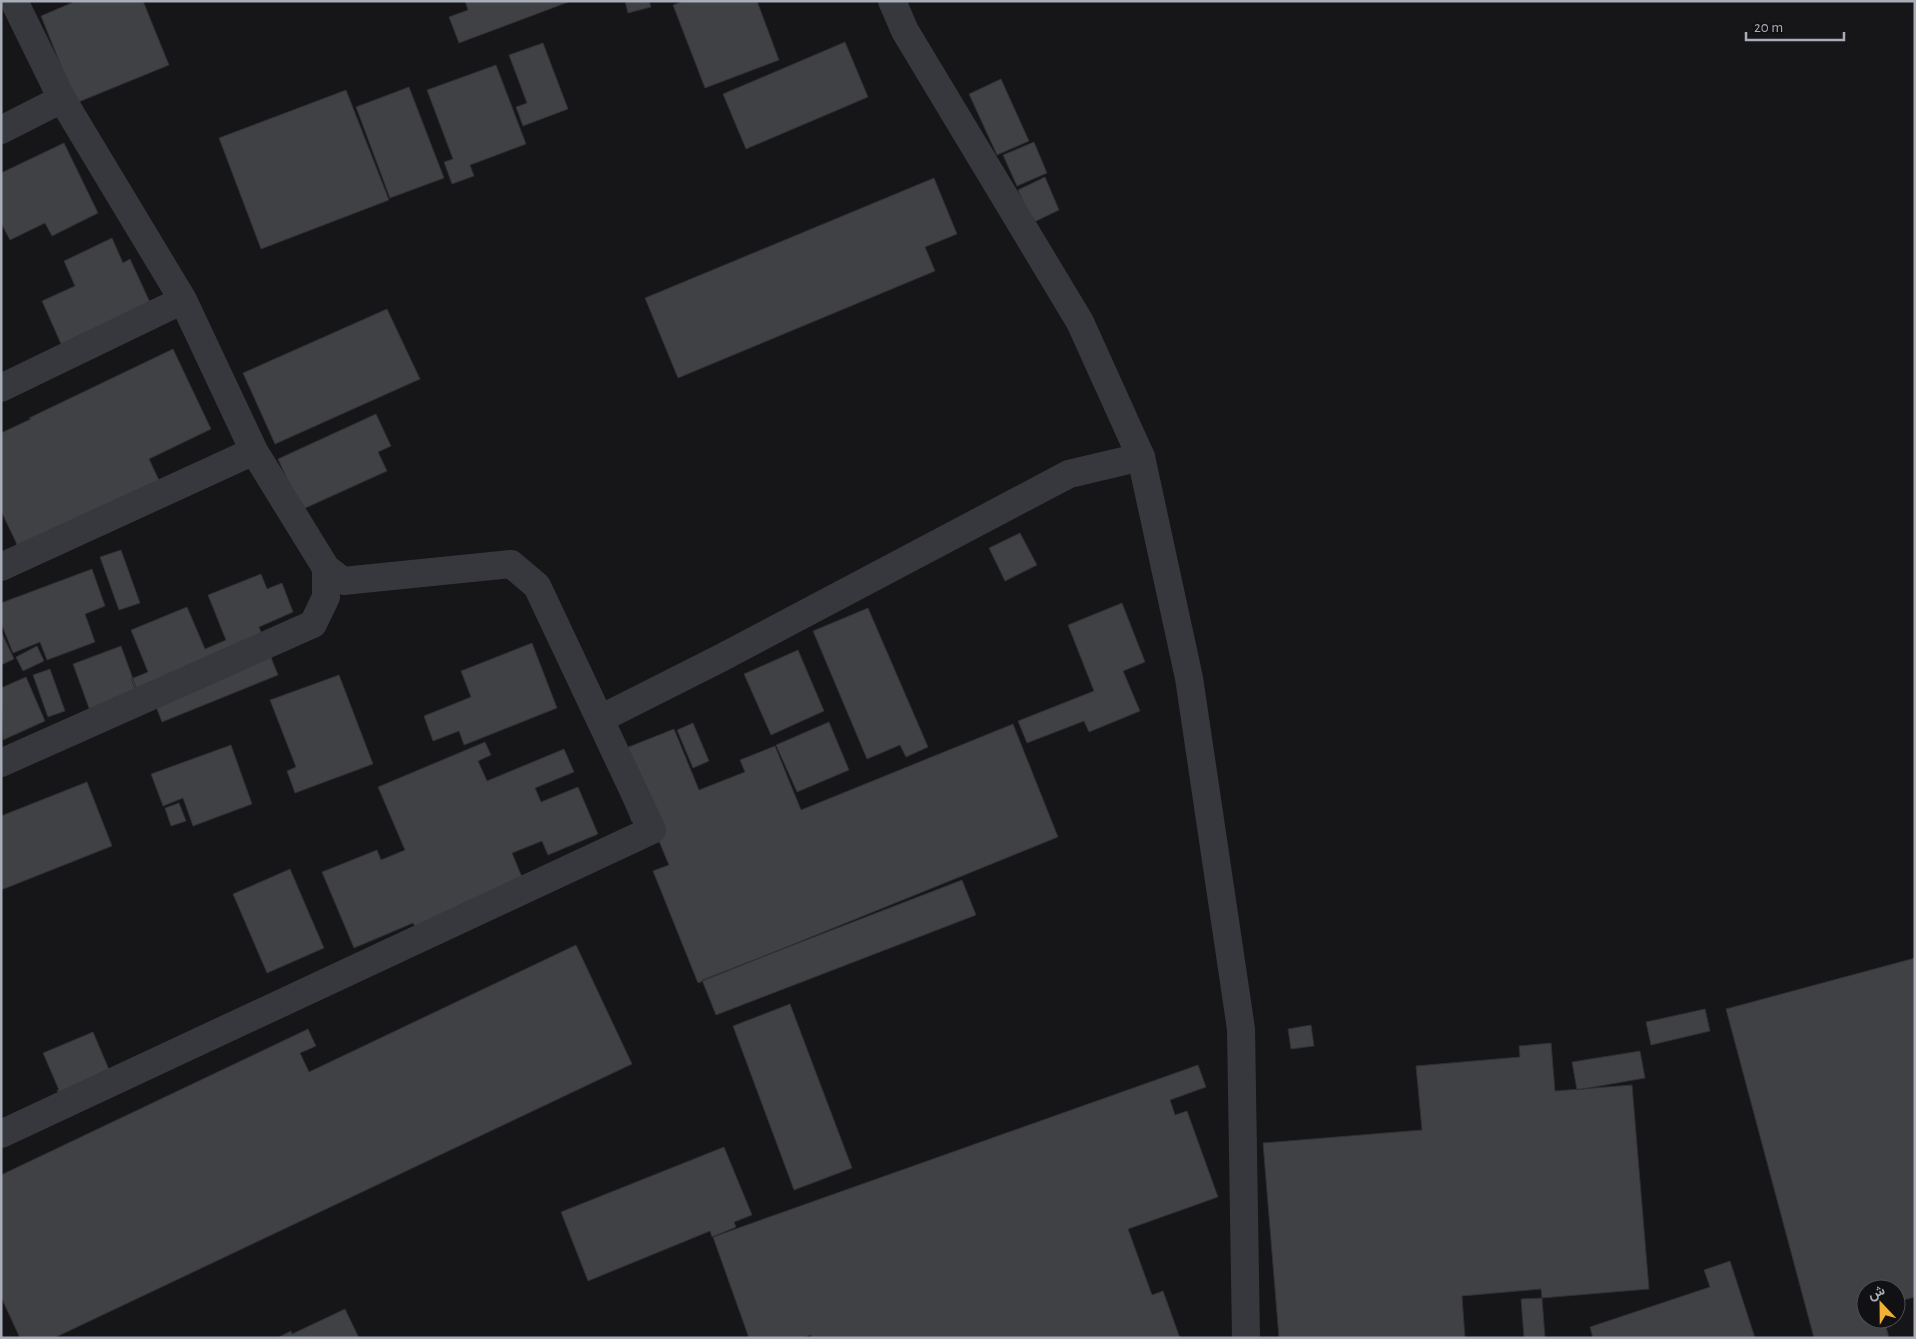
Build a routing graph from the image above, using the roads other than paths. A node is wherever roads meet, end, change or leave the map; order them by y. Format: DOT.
graph roads {
  1 [pos="14,1"];
  2 [pos="892,1"];
  3 [pos="62,99"];
  4 [pos="1,130"];
  5 [pos="183,300"];
  6 [pos="1,388"];
  7 [pos="254,450"];
  8 [pos="1141,457"];
  9 [pos="1,567"];
  10 [pos="326,568"];
  11 [pos="600,719"];
  12 [pos="1,763"];
  13 [pos="1,1134"];
  14 [pos="1246,1338"];
  1 -- 3 [label="street"];
  2 -- 8 [label="street"];
  3 -- 4 [label="street"];
  3 -- 5 [label="street"];
  5 -- 6 [label="street"];
  5 -- 7 [label="street"];
  7 -- 9 [label="street"];
  7 -- 10 [label="street"];
  8 -- 11 [label="street"];
  8 -- 14 [label="street"];
  10 -- 11 [label="street"];
  10 -- 12 [label="street"];
  11 -- 13 [label="street"];
}
